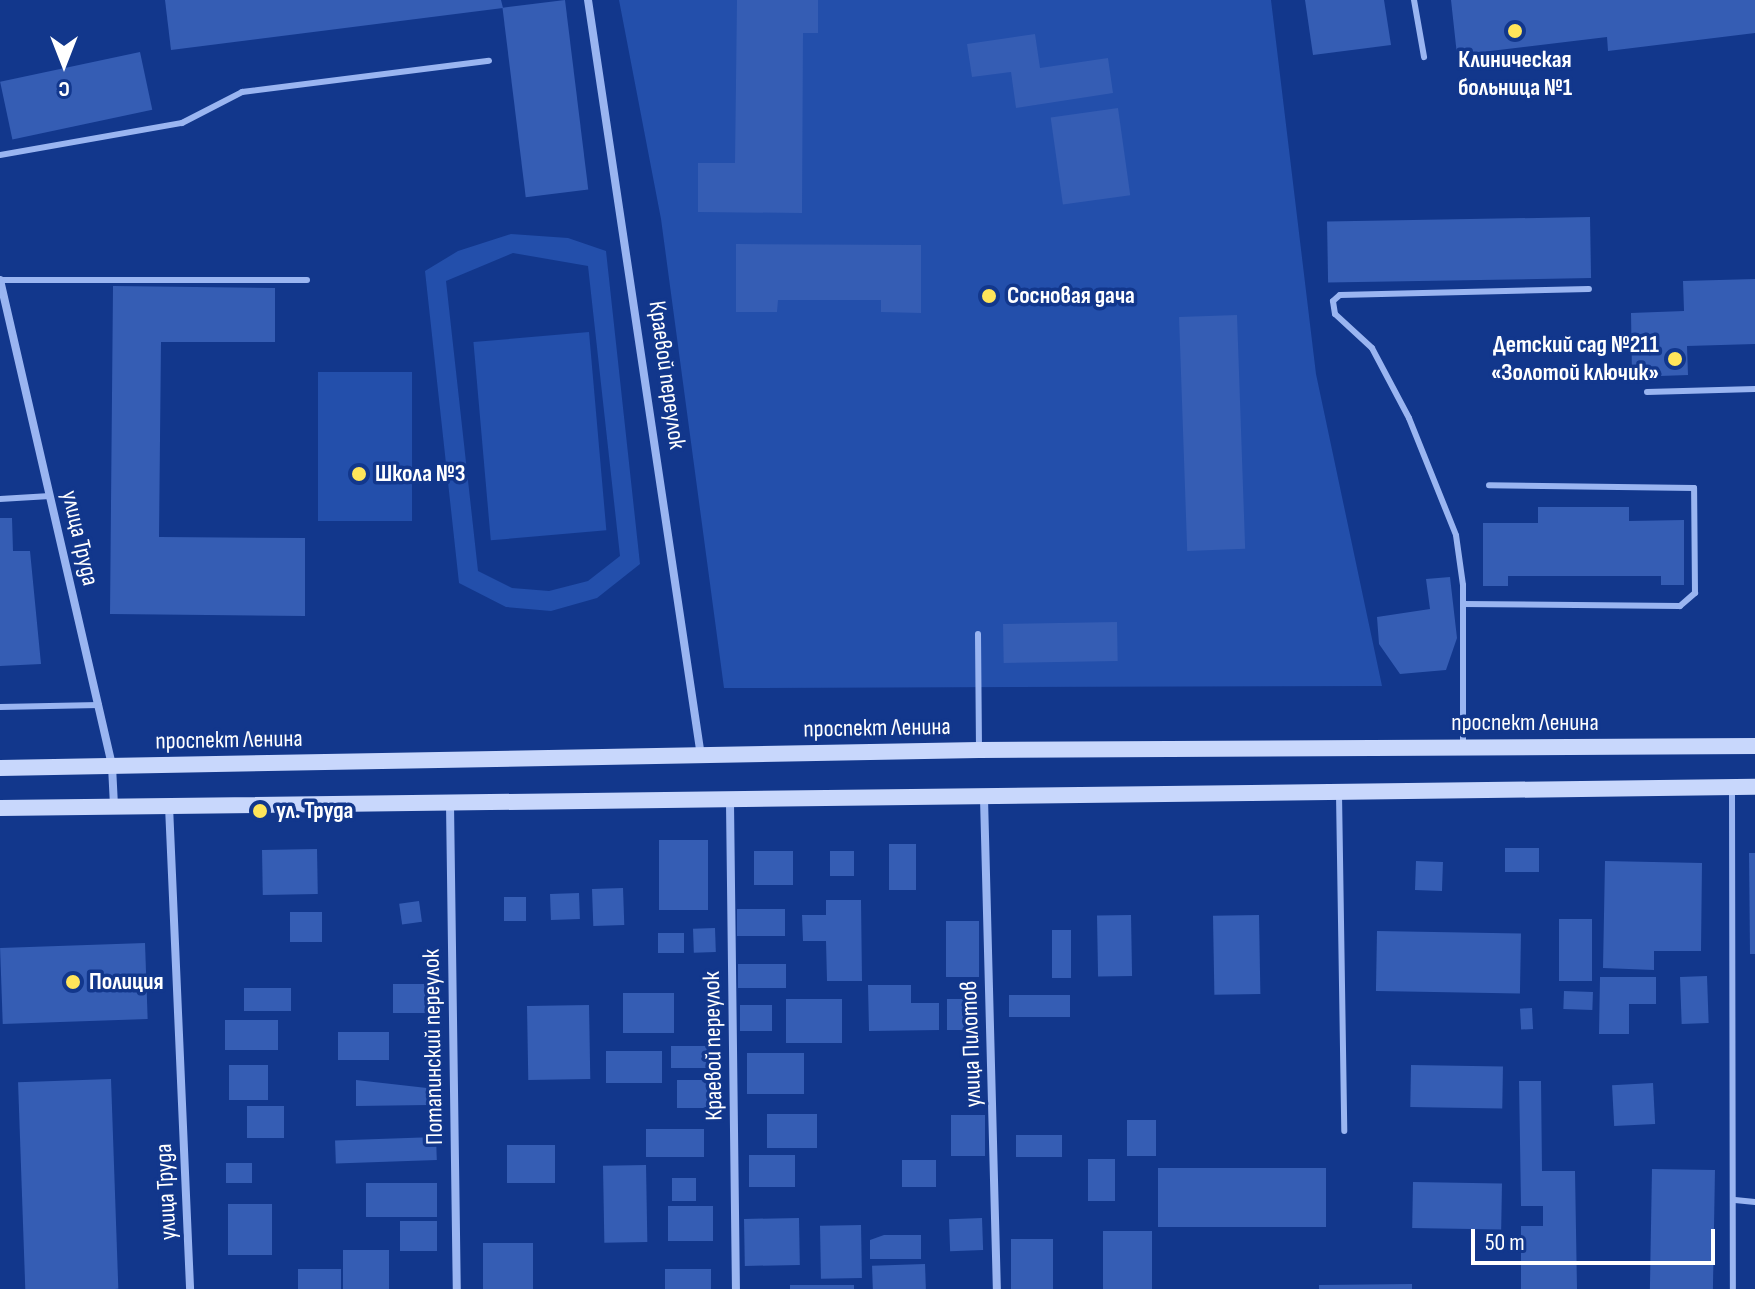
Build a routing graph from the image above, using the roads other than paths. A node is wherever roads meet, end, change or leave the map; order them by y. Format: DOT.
graph roads {
  1 [pos="588,0"];
  2 [pos="1414,0"];
  3 [pos="1424,57"];
  4 [pos="489,61"];
  5 [pos="0,155"];
  6 [pos="0,280"];
  7 [pos="307,280"];
  8 [pos="1589,289"];
  9 [pos="12,329"];
  10 [pos="0,330"];
  11 [pos="1755,389"];
  12 [pos="1647,392"];
  13 [pos="1489,485"];
  14 [pos="50,496"];
  15 [pos="0,499"];
  16 [pos="1463,604"];
  17 [pos="978,634"];
  18 [pos="99,705"];
  19 [pos="0,707"];
  20 [pos="1755,746"];
  21 [pos="1463,747"];
  22 [pos="979,750"];
  23 [pos="701,756"];
  24 [pos="112,766"];
  25 [pos="0,768"];
  26 [pos="1732,787"];
  27 [pos="1755,787"];
  28 [pos="1339,790"];
  29 [pos="984,798"];
  30 [pos="730,803"];
  31 [pos="450,804"];
  32 [pos="168,805"];
  33 [pos="114,806"];
  34 [pos="0,808"];
  35 [pos="1344,1131"];
  36 [pos="1735,1200"];
  37 [pos="1755,1202"];
  38 [pos="190,1289"];
  39 [pos="457,1289"];
  40 [pos="736,1289"];
  41 [pos="997,1289"];
  42 [pos="1733,1289"];
  1 -- 23 [label="street, Краевой переулок"];
  2 -- 3 [label="lane"];
  4 -- 5 [label="lane"];
  6 -- 7 [label="lane"];
  6 -- 9 [label="street, улица Труда"];
  8 -- 16 [label="lane"];
  9 -- 10 [label="lane"];
  9 -- 14 [label="street, улица Труда"];
  11 -- 12 [label="lane"];
  13 -- 16 [label="lane"];
  14 -- 15 [label="lane"];
  14 -- 18 [label="street, улица Труда"];
  16 -- 21 [label="lane"];
  17 -- 22 [label="lane"];
  18 -- 19 [label="lane"];
  18 -- 24 [label="street, улица Труда"];
  20 -- 21 [label="main road, проспект Ленина"];
  21 -- 22 [label="main road, проспект Ленина"];
  22 -- 23 [label="main road, проспект Ленина"];
  23 -- 24 [label="main road, проспект Ленина"];
  24 -- 25 [label="main road, проспект Ленина"];
  24 -- 33 [label="street, улица Труда"];
  26 -- 27 [label="main road"];
  26 -- 28 [label="main road"];
  26 -- 36 [label="lane"];
  28 -- 29 [label="main road"];
  28 -- 35 [label="lane"];
  29 -- 30 [label="main road"];
  29 -- 41 [label="street, улица Пилотов"];
  30 -- 31 [label="main road"];
  30 -- 40 [label="street, Краевой переулок"];
  31 -- 32 [label="main road"];
  31 -- 39 [label="street, Потапинский переулок"];
  32 -- 33 [label="main road"];
  32 -- 38 [label="street, улица Труда"];
  33 -- 34 [label="main road"];
  36 -- 37 [label="lane"];
  36 -- 42 [label="lane"];
}
